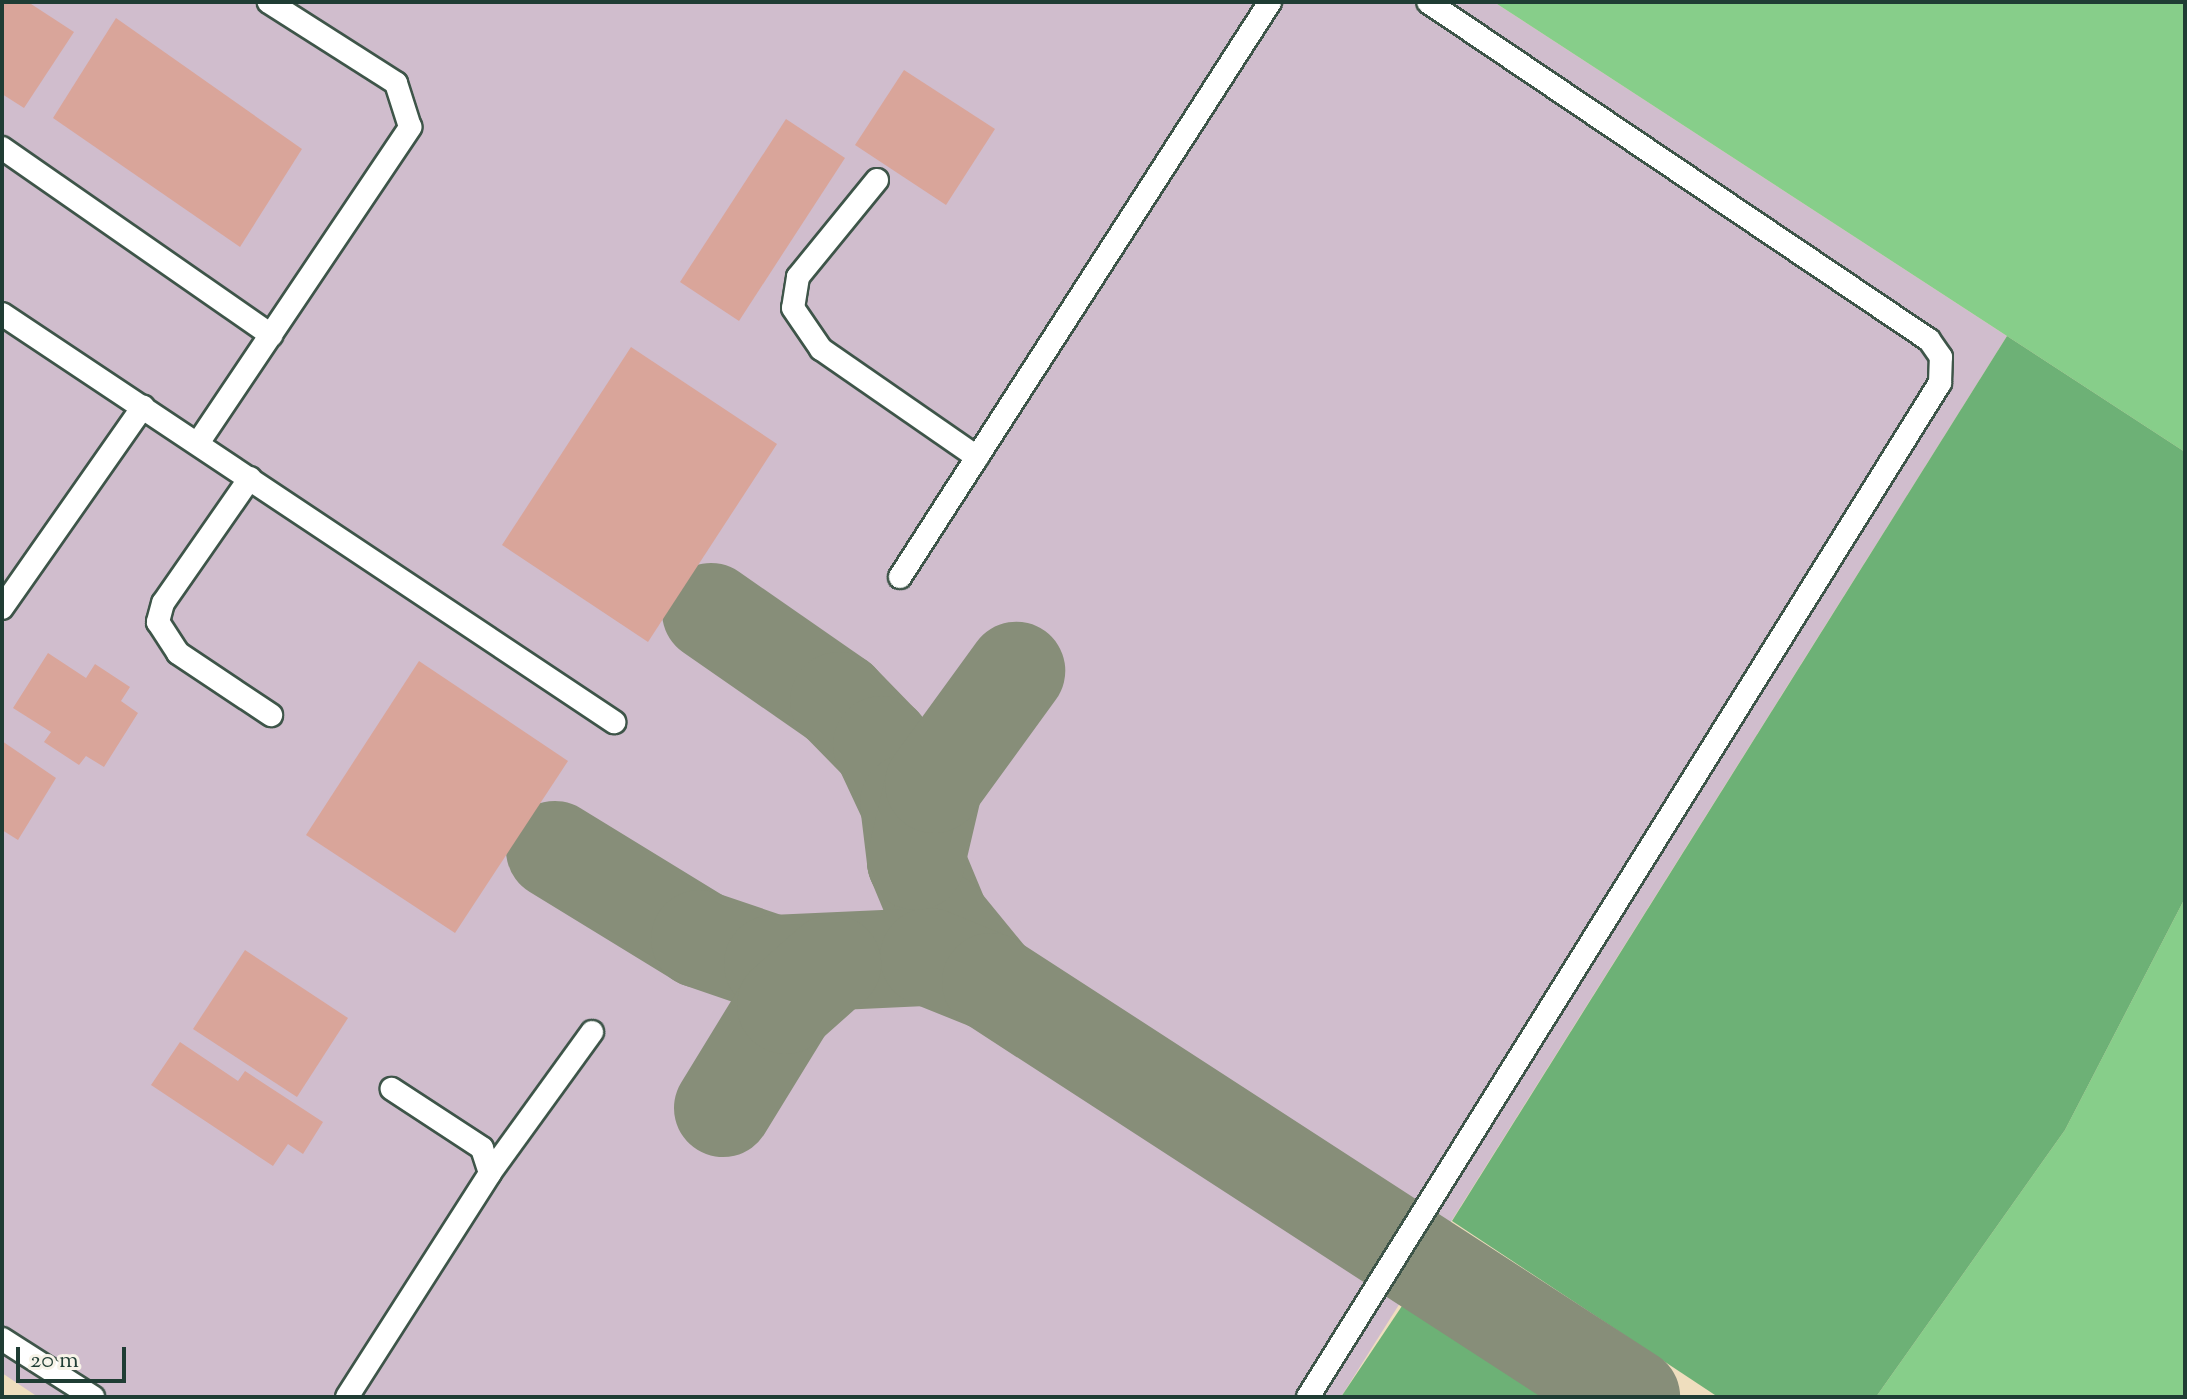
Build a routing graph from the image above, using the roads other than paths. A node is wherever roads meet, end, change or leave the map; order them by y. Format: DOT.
graph roads {
  1 [pos="269,2"];
  2 [pos="1270,2"];
  3 [pos="1428,2"];
  4 [pos="2,148"];
  5 [pos="877,180"];
  6 [pos="2,314"];
  7 [pos="271,335"];
  8 [pos="143,407"];
  9 [pos="198,443"];
  10 [pos="977,457"];
  11 [pos="250,478"];
  12 [pos="900,577"];
  13 [pos="2,608"];
  14 [pos="271,715"];
  15 [pos="614,722"];
  16 [pos="592,1032"];
  17 [pos="392,1089"];
  18 [pos="490,1173"];
  19 [pos="2,1339"];
  20 [pos="93,1397"];
  21 [pos="347,1397"];
  22 [pos="1308,1397"];
  1 -- 7 [label="lane"];
  2 -- 10 [label="lane"];
  3 -- 22 [label="lane"];
  4 -- 7 [label="lane"];
  5 -- 10 [label="lane"];
  6 -- 8 [label="lane"];
  7 -- 9 [label="lane"];
  8 -- 9 [label="lane"];
  8 -- 13 [label="lane"];
  9 -- 11 [label="lane"];
  10 -- 12 [label="lane"];
  11 -- 14 [label="lane"];
  11 -- 15 [label="lane"];
  16 -- 18 [label="lane"];
  17 -- 18 [label="lane"];
  18 -- 21 [label="lane"];
  19 -- 20 [label="lane"];
}
